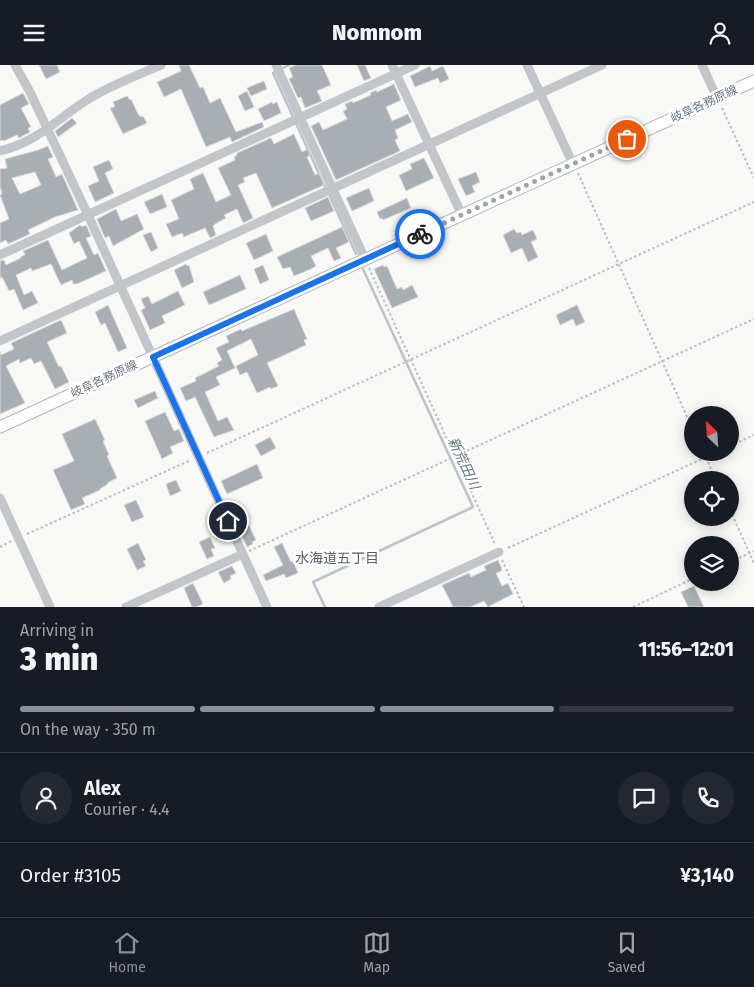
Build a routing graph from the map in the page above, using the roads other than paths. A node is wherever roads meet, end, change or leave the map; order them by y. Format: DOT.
graph roads {
  1 [pos="15,65"];
  2 [pos="160,65"];
  3 [pos="276,65"];
  4 [pos="415,65"];
  5 [pos="527,65"];
  6 [pos="602,65"];
  7 [pos="702,65"];
  8 [pos="394,69"];
  9 [pos="754,81"];
  10 [pos="540,94"];
  11 [pos="717,98"];
  12 [pos="299,119"];
  13 [pos="48,129"];
  14 [pos="429,145"];
  15 [pos="0,151"];
  16 [pos="574,164"];
  17 [pos="332,189"];
  18 [pos="88,215"];
  19 [pos="462,215"];
  20 [pos="0,255"];
  21 [pos="365,259"];
  22 [pos="120,286"];
  23 [pos="0,341"];
  24 [pos="153,357"];
  25 [pos="0,427"];
  26 [pos="0,498"];
  27 [pos="499,552"];
  28 [pos="243,554"];
  29 [pos="50,607"];
  30 [pos="126,607"];
  31 [pos="267,607"];
  32 [pos="379,607"];
  1 -- 13 [label="street"];
  2 -- 13 [label="street"];
  3 -- 12 [label="street"];
  4 -- 8 [label="street"];
  5 -- 10 [label="street"];
  6 -- 10 [label="street"];
  7 -- 11 [label="street"];
  8 -- 12 [label="street"];
  8 -- 14 [label="street"];
  9 -- 11 [label="main road, 岐阜各務原線"];
  10 -- 14 [label="street"];
  10 -- 16 [label="street"];
  11 -- 16 [label="main road, 岐阜各務原線"];
  12 -- 17 [label="street"];
  12 -- 18 [label="street"];
  13 -- 15 [label="street"];
  13 -- 18 [label="street"];
  14 -- 17 [label="street"];
  14 -- 19 [label="street"];
  16 -- 19 [label="main road, 岐阜各務原線"];
  17 -- 21 [label="street"];
  17 -- 22 [label="street"];
  18 -- 20 [label="street"];
  18 -- 22 [label="street"];
  19 -- 21 [label="main road, 岐阜各務原線"];
  21 -- 24 [label="main road, 岐阜各務原線"];
  22 -- 23 [label="street"];
  22 -- 24 [label="street"];
  24 -- 25 [label="main road, 岐阜各務原線"];
  24 -- 28 [label="street"];
  26 -- 29 [label="street"];
  27 -- 32 [label="street"];
  28 -- 30 [label="street"];
  28 -- 31 [label="street"];
}
